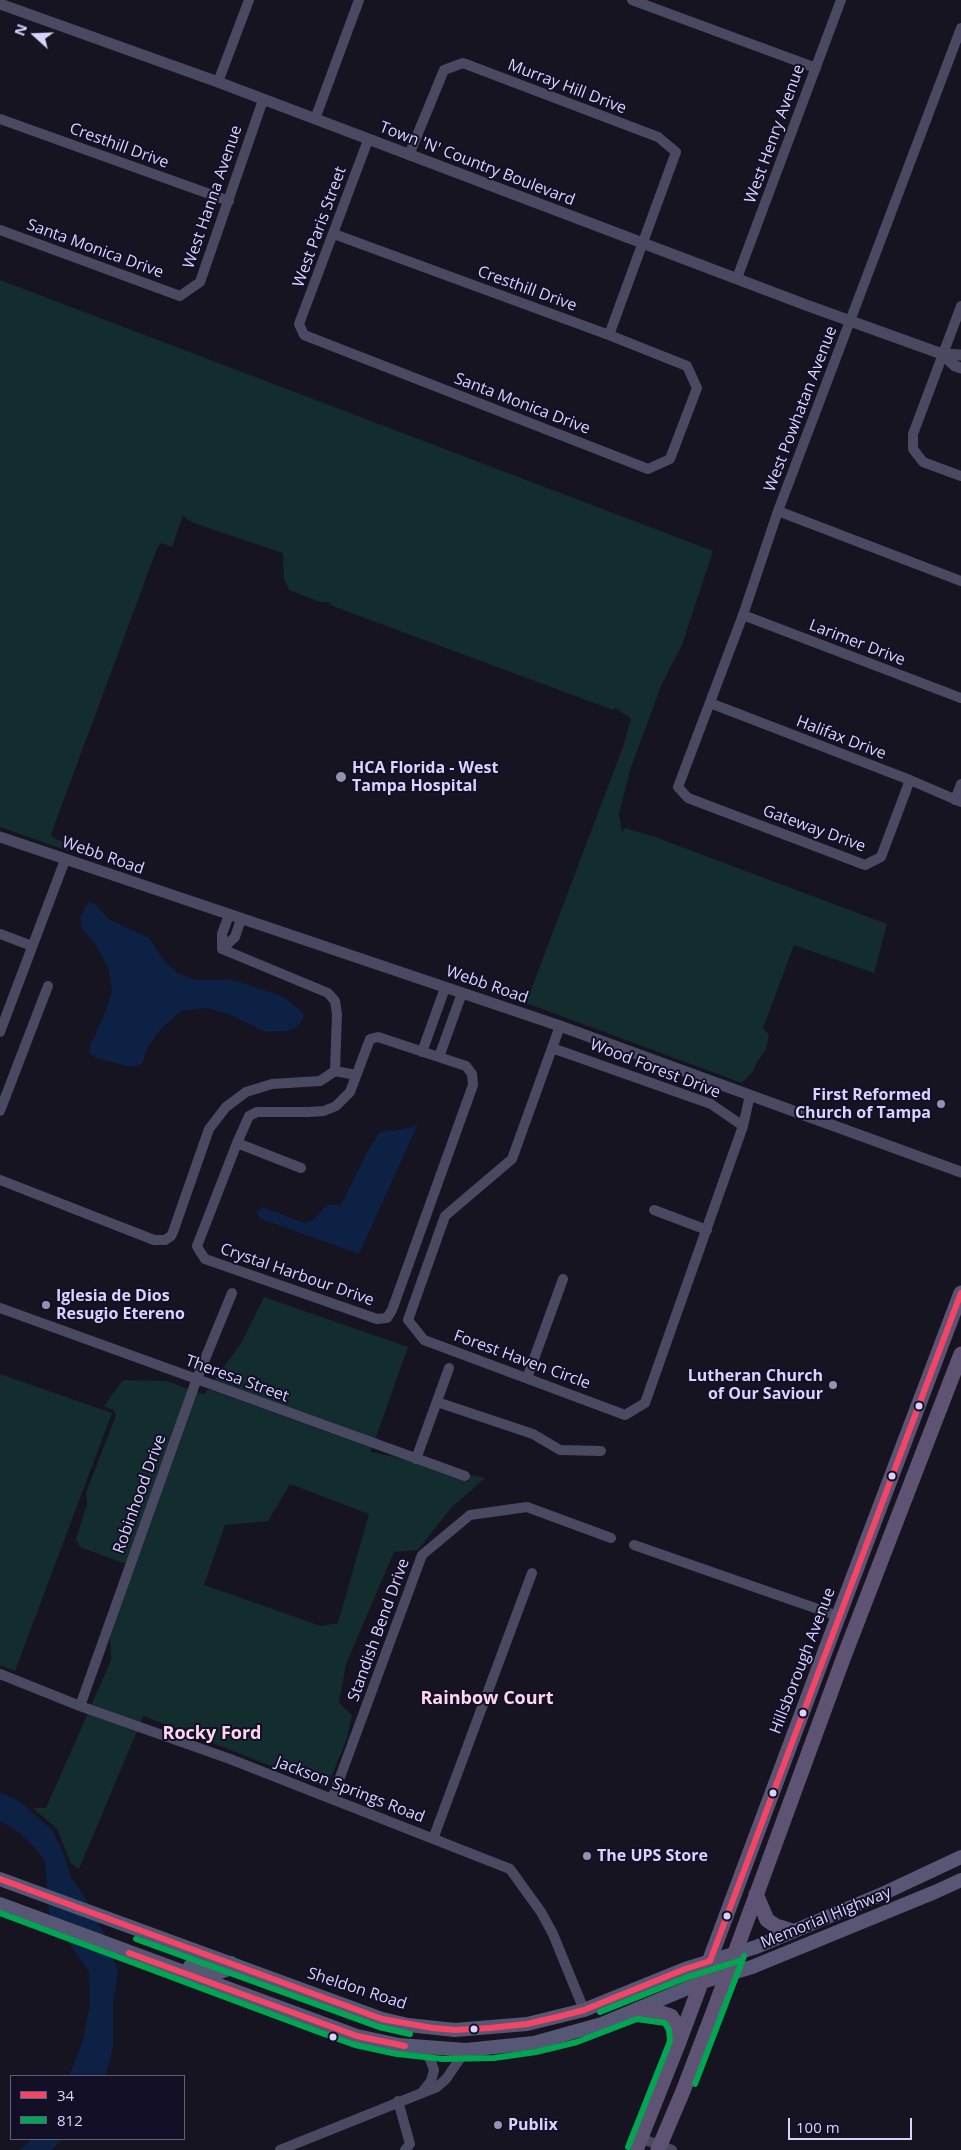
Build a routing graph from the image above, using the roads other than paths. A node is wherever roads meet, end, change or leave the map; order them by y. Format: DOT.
graph roads {
  1 [pos="249,0"];
  2 [pos="359,0"];
  3 [pos="632,0"];
  4 [pos="841,0"];
  5 [pos="0,4"];
  6 [pos="961,28"];
  7 [pos="816,68"];
  8 [pos="218,82"];
  9 [pos="262,100"];
  10 [pos="0,119"];
  11 [pos="315,119"];
  12 [pos="368,140"];
  13 [pos="409,155"];
  14 [pos="229,201"];
  15 [pos="0,230"];
  16 [pos="334,234"];
  17 [pos="642,243"];
  18 [pos="737,278"];
  19 [pos="180,296"];
  20 [pos="961,306"];
  21 [pos="851,321"];
  22 [pos="299,324"];
  23 [pos="609,335"];
  24 [pos="942,354"];
  25 [pos="961,355"];
  26 [pos="961,368"];
  27 [pos="696,388"];
  28 [pos="961,476"];
  29 [pos="778,512"];
  30 [pos="961,581"];
  31 [pos="743,615"];
  32 [pos="961,698"];
  33 [pos="710,703"];
  34 [pos="910,780"];
  35 [pos="961,784"];
  36 [pos="688,798"];
  37 [pos="958,801"];
  38 [pos="0,837"];
  39 [pos="65,860"];
  40 [pos="229,915"];
  41 [pos="241,919"];
  42 [pos="0,934"];
  43 [pos="32,946"];
  44 [pos="222,949"];
  45 [pos="48,986"];
  46 [pos="446,988"];
  47 [pos="462,993"];
  48 [pos="560,1026"];
  49 [pos="0,1032"];
  50 [pos="552,1048"];
  51 [pos="422,1052"];
  52 [pos="439,1057"];
  53 [pos="335,1071"];
  54 [pos="356,1075"];
  55 [pos="750,1095"];
  56 [pos="0,1110"];
  57 [pos="743,1126"];
  58 [pos="237,1143"];
  59 [pos="301,1168"];
  60 [pos="961,1172"];
  61 [pos="0,1180"];
  62 [pos="654,1210"];
  63 [pos="707,1230"];
  64 [pos="563,1279"];
  65 [pos="232,1293"];
  66 [pos="961,1293"];
  67 [pos="0,1308"];
  68 [pos="946,1334"];
  69 [pos="961,1354"];
  70 [pos="449,1368"];
  71 [pos="527,1378"];
  72 [pos="929,1378"];
  73 [pos="196,1381"];
  74 [pos="945,1396"];
  75 [pos="437,1402"];
  76 [pos="601,1451"];
  77 [pos="900,1453"];
  78 [pos="416,1459"];
  79 [pos="920,1461"];
  80 [pos="466,1476"];
  81 [pos="611,1538"];
  82 [pos="634,1545"];
  83 [pos="879,1566"];
  84 [pos="856,1570"];
  85 [pos="532,1573"];
  86 [pos="838,1616"];
  87 [pos="844,1659"];
  88 [pos="0,1674"];
  89 [pos="80,1706"];
  90 [pos="797,1726"];
  91 [pos="816,1733"];
  92 [pos="332,1799"];
  93 [pos="433,1838"];
  94 [pos="961,1857"];
  95 [pos="0,1879"];
  96 [pos="961,1880"];
  97 [pos="756,1894"];
  98 [pos="0,1904"];
  99 [pos="792,1931"];
  100 [pos="736,1953"];
  101 [pos="136,1955"];
  102 [pos="710,1961"];
  103 [pos="231,1963"];
  104 [pos="728,1973"];
  105 [pos="702,1982"];
  106 [pos="584,2010"];
  107 [pos="636,2010"];
  108 [pos="680,2042"];
  109 [pos="421,2048"];
  110 [pos="466,2050"];
  111 [pos="422,2091"];
  112 [pos="398,2101"];
  113 [pos="638,2144"];
  114 [pos="408,2147"];
  115 [pos="663,2149"];
  116 [pos="280,2150"];
  1 -- 8 [label="street"];
  2 -- 11 [label="street"];
  3 -- 7 [label="street"];
  4 -- 7 [label="street, West Henry Avenue"];
  5 -- 8 [label="street, Town 'N' Country Boulevard"];
  6 -- 21 [label="street, West Powhatan Avenue"];
  7 -- 18 [label="street, West Henry Avenue"];
  8 -- 9 [label="street, Town 'N' Country Boulevard"];
  9 -- 11 [label="street, Town 'N' Country Boulevard"];
  9 -- 14 [label="street, West Hanna Avenue"];
  10 -- 14 [label="street, Cresthill Drive"];
  11 -- 12 [label="street, Town 'N' Country Boulevard"];
  12 -- 13 [label="street, Town 'N' Country Boulevard"];
  12 -- 16 [label="street, West Paris Street"];
  13 -- 17 [label="street, Town 'N' Country Boulevard"];
  13 -- 17 [label="street, Murray Hill Drive"];
  14 -- 19 [label="street, West Hanna Avenue"];
  15 -- 19 [label="street, Santa Monica Drive"];
  16 -- 22 [label="street, West Paris Street"];
  16 -- 23 [label="street, Cresthill Drive"];
  17 -- 18 [label="street, Town 'N' Country Boulevard"];
  17 -- 23 [label="street"];
  18 -- 21 [label="street, Town 'N' Country Boulevard"];
  20 -- 24 [label="street"];
  21 -- 24 [label="street, Town 'N' Country Boulevard"];
  21 -- 29 [label="street, West Powhatan Avenue"];
  22 -- 27 [label="street, Santa Monica Drive"];
  23 -- 27 [label="street, Cresthill Drive"];
  24 -- 25 [label="street, Town 'N' Country Boulevard"];
  24 -- 26 [label="street, Town 'N' Country Boulevard"];
  24 -- 28 [label="street"];
  29 -- 30 [label="street"];
  29 -- 31 [label="street, West Powhatan Avenue"];
  31 -- 32 [label="street, Larimer Drive"];
  31 -- 33 [label="street, West Powhatan Avenue"];
  33 -- 34 [label="street, Halifax Drive"];
  33 -- 36 [label="street, West Powhatan Avenue"];
  34 -- 36 [label="street, Gateway Drive"];
  34 -- 37 [label="street, Halifax Drive"];
  35 -- 37 [label="street"];
  38 -- 39 [label="street, Webb Road"];
  39 -- 40 [label="street, Webb Road"];
  39 -- 43 [label="street"];
  40 -- 41 [label="street, Webb Road"];
  40 -- 44 [label="street"];
  41 -- 44 [label="street"];
  41 -- 46 [label="street, Webb Road"];
  42 -- 43 [label="street"];
  43 -- 49 [label="street"];
  44 -- 53 [label="street"];
  45 -- 56 [label="street"];
  46 -- 47 [label="street, Webb Road"];
  46 -- 51 [label="street"];
  47 -- 48 [label="street, Webb Road"];
  47 -- 52 [label="street"];
  48 -- 50 [label="street, Forest Haven Circle"];
  48 -- 55 [label="street, Webb Road"];
  50 -- 57 [label="street, Wood Forest Drive"];
  50 -- 71 [label="street, Forest Haven Circle"];
  51 -- 52 [label="street, Crystal Harbour Drive"];
  51 -- 54 [label="street, Crystal Harbour Drive"];
  52 -- 58 [label="street, Crystal Harbour Drive"];
  53 -- 54 [label="street"];
  53 -- 61 [label="street"];
  54 -- 58 [label="street, Crystal Harbour Drive"];
  55 -- 57 [label="street, Forest Haven Circle"];
  55 -- 60 [label="street, Webb Road"];
  57 -- 63 [label="street, Forest Haven Circle"];
  58 -- 59 [label="street"];
  62 -- 63 [label="street"];
  63 -- 71 [label="street, Forest Haven Circle"];
  64 -- 71 [label="street"];
  65 -- 73 [label="street, Robinhood Drive"];
  66 -- 68 [label="main road, Hillsborough Avenue"];
  67 -- 73 [label="street, Theresa Street"];
  68 -- 72 [label="main road, Hillsborough Avenue"];
  68 -- 74 [label="main road"];
  69 -- 74 [label="main road"];
  70 -- 75 [label="street"];
  72 -- 77 [label="main road, Hillsborough Avenue"];
  72 -- 79 [label="main road"];
  73 -- 78 [label="street, Theresa Street"];
  73 -- 89 [label="street, Robinhood Drive"];
  74 -- 79 [label="main road"];
  75 -- 76 [label="street"];
  75 -- 78 [label="street"];
  77 -- 83 [label="main road"];
  77 -- 84 [label="main road, Hillsborough Avenue"];
  78 -- 80 [label="street, Theresa Street"];
  79 -- 83 [label="main road"];
  81 -- 92 [label="street, Standish Bend Drive"];
  82 -- 86 [label="street"];
  83 -- 87 [label="main road"];
  84 -- 86 [label="main road, Hillsborough Avenue"];
  84 -- 87 [label="main road"];
  85 -- 93 [label="street"];
  86 -- 90 [label="main road, Hillsborough Avenue"];
  87 -- 91 [label="main road"];
  88 -- 89 [label="street, Jackson Springs Road"];
  89 -- 92 [label="street, Jackson Springs Road"];
  90 -- 91 [label="main road"];
  90 -- 102 [label="main road, Hillsborough Avenue"];
  91 -- 97 [label="main road"];
  92 -- 93 [label="street, Jackson Springs Road"];
  93 -- 106 [label="street, Jackson Springs Road"];
  94 -- 99 [label="main road, Memorial Highway"];
  95 -- 103 [label="main road, Sheldon Road"];
  96 -- 104 [label="main road, Memorial Highway"];
  97 -- 99 [label="main road"];
  97 -- 100 [label="main road"];
  98 -- 101 [label="main road"];
  99 -- 100 [label="main road, Memorial Highway"];
  100 -- 102 [label="main road, Memorial Highway"];
  100 -- 104 [label="main road"];
  101 -- 103 [label="main road"];
  101 -- 109 [label="main road"];
  102 -- 105 [label="main road, Hillsborough Avenue"];
  102 -- 106 [label="main road, Sheldon Road"];
  103 -- 106 [label="main road, Sheldon Road"];
  104 -- 105 [label="main road, Memorial Highway"];
  104 -- 115 [label="main road"];
  105 -- 107 [label="main road"];
  105 -- 108 [label="main road, Hillsborough Avenue"];
  107 -- 108 [label="main road"];
  107 -- 110 [label="main road"];
  108 -- 113 [label="main road, Hillsborough Avenue"];
  109 -- 110 [label="main road"];
  109 -- 111 [label="street"];
  110 -- 111 [label="street"];
  111 -- 112 [label="street"];
  112 -- 114 [label="street"];
  112 -- 116 [label="street"];
  113 -- 115 [label="street"];
}
